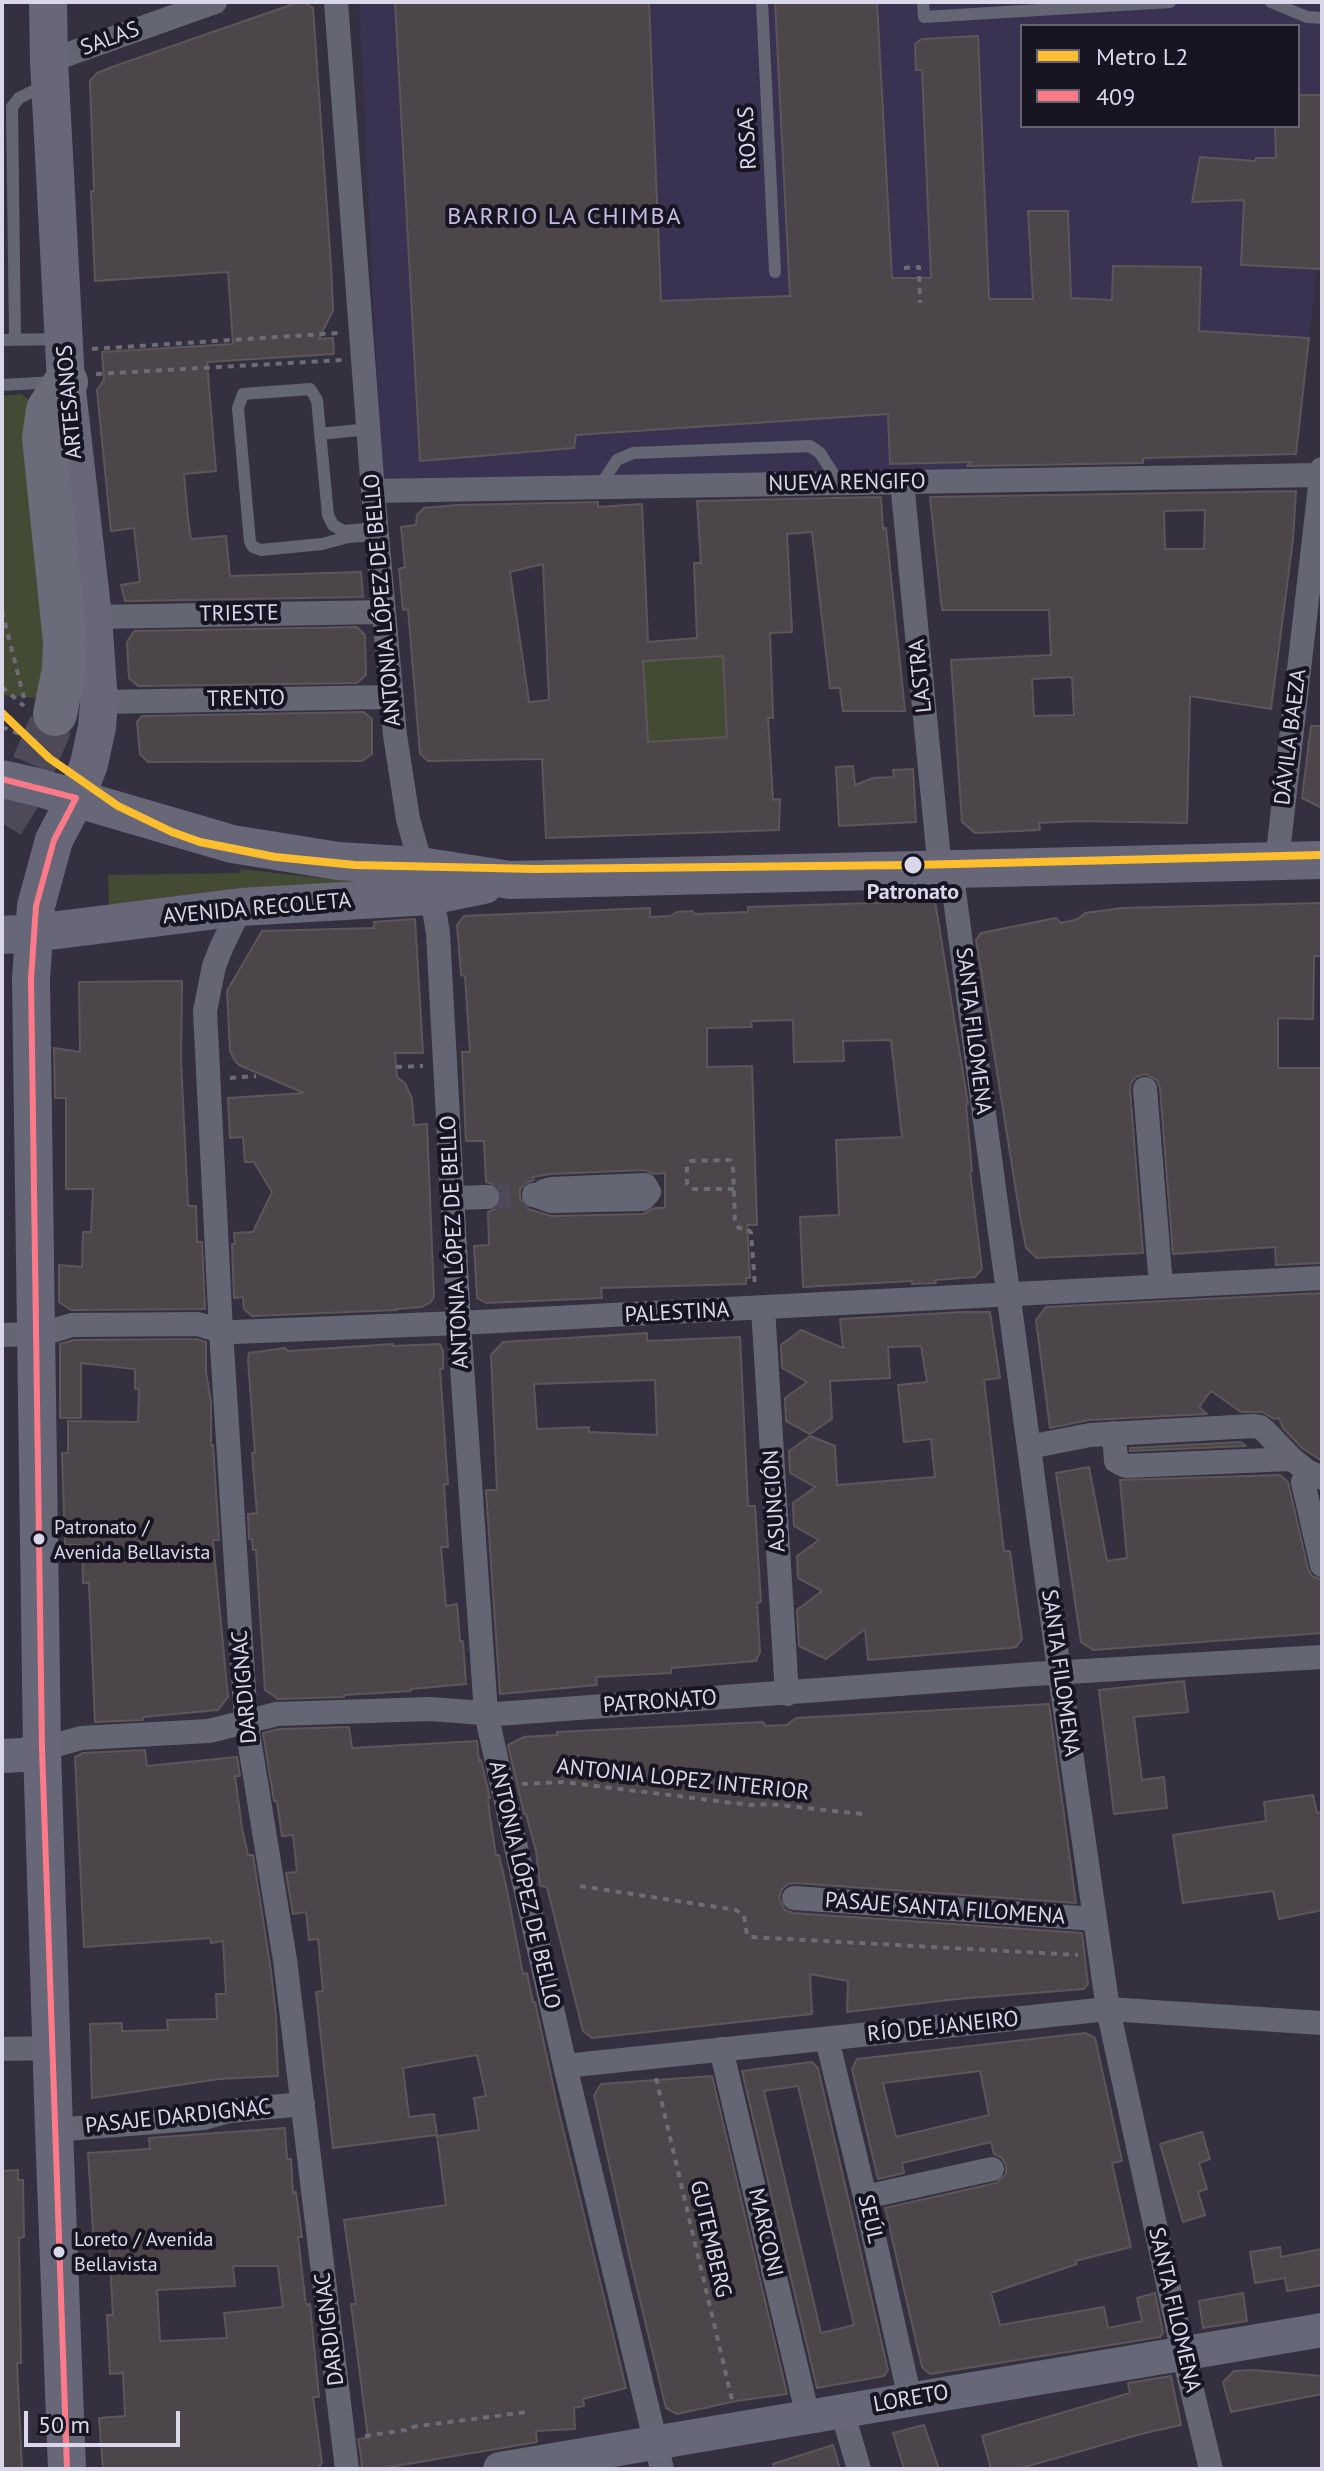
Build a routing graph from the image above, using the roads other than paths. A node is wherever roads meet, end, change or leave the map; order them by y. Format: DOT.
graph roads {
  1 [pos="48,2"];
  2 [pos="215,2"];
  3 [pos="336,2"];
  4 [pos="762,2"];
  5 [pos="923,2"];
  6 [pos="1170,2"];
  7 [pos="1271,2"];
  8 [pos="1322,18"];
  9 [pos="50,72"];
  10 [pos="775,272"];
  11 [pos="8,340"];
  12 [pos="65,362"];
  13 [pos="2,385"];
  14 [pos="369,429"];
  15 [pos="320,434"];
  16 [pos="1322,472"];
  17 [pos="902,482"];
  18 [pos="839,483"];
  19 [pos="599,487"];
  20 [pos="373,491"];
  21 [pos="333,525"];
  22 [pos="377,532"];
  23 [pos="332,541"];
  24 [pos="384,612"];
  25 [pos="93,617"];
  26 [pos="392,697"];
  27 [pos="99,702"];
  28 [pos="41,728"];
  29 [pos="2,779"];
  30 [pos="76,798"];
  31 [pos="1322,860"];
  32 [pos="1277,861"];
  33 [pos="945,869"];
  34 [pos="425,881"];
  35 [pos="241,907"];
  36 [pos="18,934"];
  37 [pos="1145,1089"];
  38 [pos="487,1197"];
  39 [pos="453,1198"];
  40 [pos="1322,1278"];
  41 [pos="1161,1286"];
  42 [pos="1008,1294"];
  43 [pos="760,1308"];
  44 [pos="459,1323"];
  45 [pos="221,1331"];
  46 [pos="19,1335"];
  47 [pos="1114,1433"];
  48 [pos="1029,1447"];
  49 [pos="1307,1469"];
  50 [pos="1322,1565"];
  51 [pos="1322,1657"];
  52 [pos="1060,1673"];
  53 [pos="787,1694"];
  54 [pos="486,1713"];
  55 [pos="246,1721"];
  56 [pos="42,1749"];
  57 [pos="2,1756"];
  58 [pos="794,1898"];
  59 [pos="1095,1919"];
  60 [pos="1108,2009"];
  61 [pos="1322,2023"];
  62 [pos="827,2039"];
  63 [pos="52,2048"];
  64 [pos="2,2049"];
  65 [pos="721,2049"];
  66 [pos="565,2066"];
  67 [pos="303,2104"];
  68 [pos="54,2130"];
  69 [pos="992,2169"];
  70 [pos="865,2197"];
  71 [pos="1322,2330"];
  72 [pos="1183,2353"];
  73 [pos="910,2399"];
  74 [pos="842,2411"];
  75 [pos="808,2417"];
  76 [pos="658,2456"];
  77 [pos="67,2469"];
  78 [pos="347,2469"];
  79 [pos="500,2469"];
  80 [pos="859,2469"];
  81 [pos="1211,2469"];
  1 -- 9 [label="main road, ARTESANOS"];
  2 -- 9 [label="street, SALAS"];
  3 -- 14 [label="street, ANTONIA LÓPEZ DE BELLO"];
  4 -- 10 [label="lane, ROSAS"];
  5 -- 6 [label="lane"];
  7 -- 8 [label="lane"];
  9 -- 11 [label="lane"];
  9 -- 12 [label="main road, ARTESANOS"];
  11 -- 12 [label="lane"];
  12 -- 13 [label="lane"];
  12 -- 25 [label="main road, ARTESANOS"];
  12 -- 28 [label="highway"];
  14 -- 15 [label="lane"];
  14 -- 20 [label="street, ANTONIA LÓPEZ DE BELLO"];
  15 -- 21 [label="lane"];
  15 -- 23 [label="lane"];
  16 -- 17 [label="street, NUEVA RENGIFO"];
  16 -- 32 [label="street, DÁVILA BAEZA"];
  17 -- 18 [label="street, NUEVA RENGIFO"];
  17 -- 33 [label="street, LASTRA"];
  18 -- 19 [label="street, NUEVA RENGIFO"];
  18 -- 19 [label="lane"];
  19 -- 20 [label="street, NUEVA RENGIFO"];
  20 -- 22 [label="street, ANTONIA LÓPEZ DE BELLO"];
  21 -- 22 [label="lane"];
  21 -- 23 [label="lane"];
  22 -- 23 [label="lane"];
  22 -- 24 [label="street, ANTONIA LÓPEZ DE BELLO"];
  24 -- 25 [label="street, TRIESTE"];
  24 -- 26 [label="street, ANTONIA LÓPEZ DE BELLO"];
  25 -- 27 [label="main road, ARTESANOS"];
  26 -- 27 [label="street, TRENTO"];
  26 -- 34 [label="street, ANTONIA LÓPEZ DE BELLO"];
  27 -- 30 [label="main road, ARTESANOS"];
  29 -- 30 [label="main road, AVENIDA RECOLETA"];
  30 -- 34 [label="main road, AVENIDA RECOLETA"];
  30 -- 36 [label="main road, ARTESANOS"];
  31 -- 32 [label="main road, AVENIDA RECOLETA"];
  32 -- 33 [label="main road, AVENIDA RECOLETA"];
  33 -- 34 [label="main road, AVENIDA RECOLETA"];
  33 -- 42 [label="street, SANTA FILOMENA"];
  34 -- 35 [label="main road, AVENIDA RECOLETA"];
  34 -- 39 [label="street, ANTONIA LÓPEZ DE BELLO"];
  35 -- 36 [label="main road, AVENIDA RECOLETA"];
  35 -- 45 [label="street, DARDIGNAC"];
  36 -- 46 [label="main road, ARTESANOS"];
  37 -- 41 [label="street"];
  38 -- 39 [label="street"];
  39 -- 44 [label="street, ANTONIA LÓPEZ DE BELLO"];
  40 -- 41 [label="street, PALESTINA"];
  41 -- 42 [label="street, PALESTINA"];
  42 -- 43 [label="street, PALESTINA"];
  42 -- 48 [label="street, SANTA FILOMENA"];
  43 -- 44 [label="street, PALESTINA"];
  43 -- 53 [label="street, ASUNCIÓN"];
  44 -- 45 [label="street, PALESTINA"];
  44 -- 54 [label="street, ANTONIA LÓPEZ DE BELLO"];
  45 -- 46 [label="street, PALESTINA"];
  45 -- 55 [label="street, DARDIGNAC"];
  46 -- 56 [label="main road, ARTESANOS"];
  47 -- 48 [label="street"];
  47 -- 49 [label="street"];
  47 -- 49 [label="street"];
  48 -- 52 [label="street, SANTA FILOMENA"];
  49 -- 50 [label="street"];
  51 -- 52 [label="street, PATRONATO"];
  52 -- 53 [label="street, PATRONATO"];
  52 -- 59 [label="street, SANTA FILOMENA"];
  53 -- 54 [label="street, PATRONATO"];
  54 -- 55 [label="street, PATRONATO"];
  54 -- 66 [label="street, ANTONIA LÓPEZ DE BELLO"];
  55 -- 56 [label="street, PATRONATO"];
  55 -- 67 [label="street, DARDIGNAC"];
  56 -- 57 [label="main road, PATRONATO"];
  56 -- 63 [label="main road, ARTESANOS"];
  58 -- 59 [label="street, PASAJE SANTA FILOMENA"];
  59 -- 60 [label="street, SANTA FILOMENA"];
  60 -- 61 [label="street, RÍO DE JANEIRO"];
  60 -- 62 [label="street, RÍO DE JANEIRO"];
  60 -- 72 [label="street, SANTA FILOMENA"];
  62 -- 65 [label="street, RÍO DE JANEIRO"];
  62 -- 70 [label="street, SEÚL"];
  63 -- 64 [label="street"];
  63 -- 68 [label="main road, ARTESANOS"];
  65 -- 66 [label="street, RÍO DE JANEIRO"];
  65 -- 75 [label="street, MARCONI"];
  66 -- 76 [label="street, ANTONIA LÓPEZ DE BELLO"];
  67 -- 68 [label="street, PASAJE DARDIGNAC"];
  67 -- 78 [label="street, DARDIGNAC"];
  68 -- 77 [label="main road, ARTESANOS"];
  69 -- 70 [label="street"];
  70 -- 73 [label="street, SEÚL"];
  71 -- 72 [label="main road, LORETO"];
  72 -- 73 [label="main road, LORETO"];
  72 -- 81 [label="street, SANTA FILOMENA"];
  73 -- 74 [label="main road, LORETO"];
  74 -- 75 [label="main road, LORETO"];
  74 -- 80 [label="street"];
  75 -- 76 [label="main road, LORETO"];
  76 -- 79 [label="main road, LORETO"];
}
